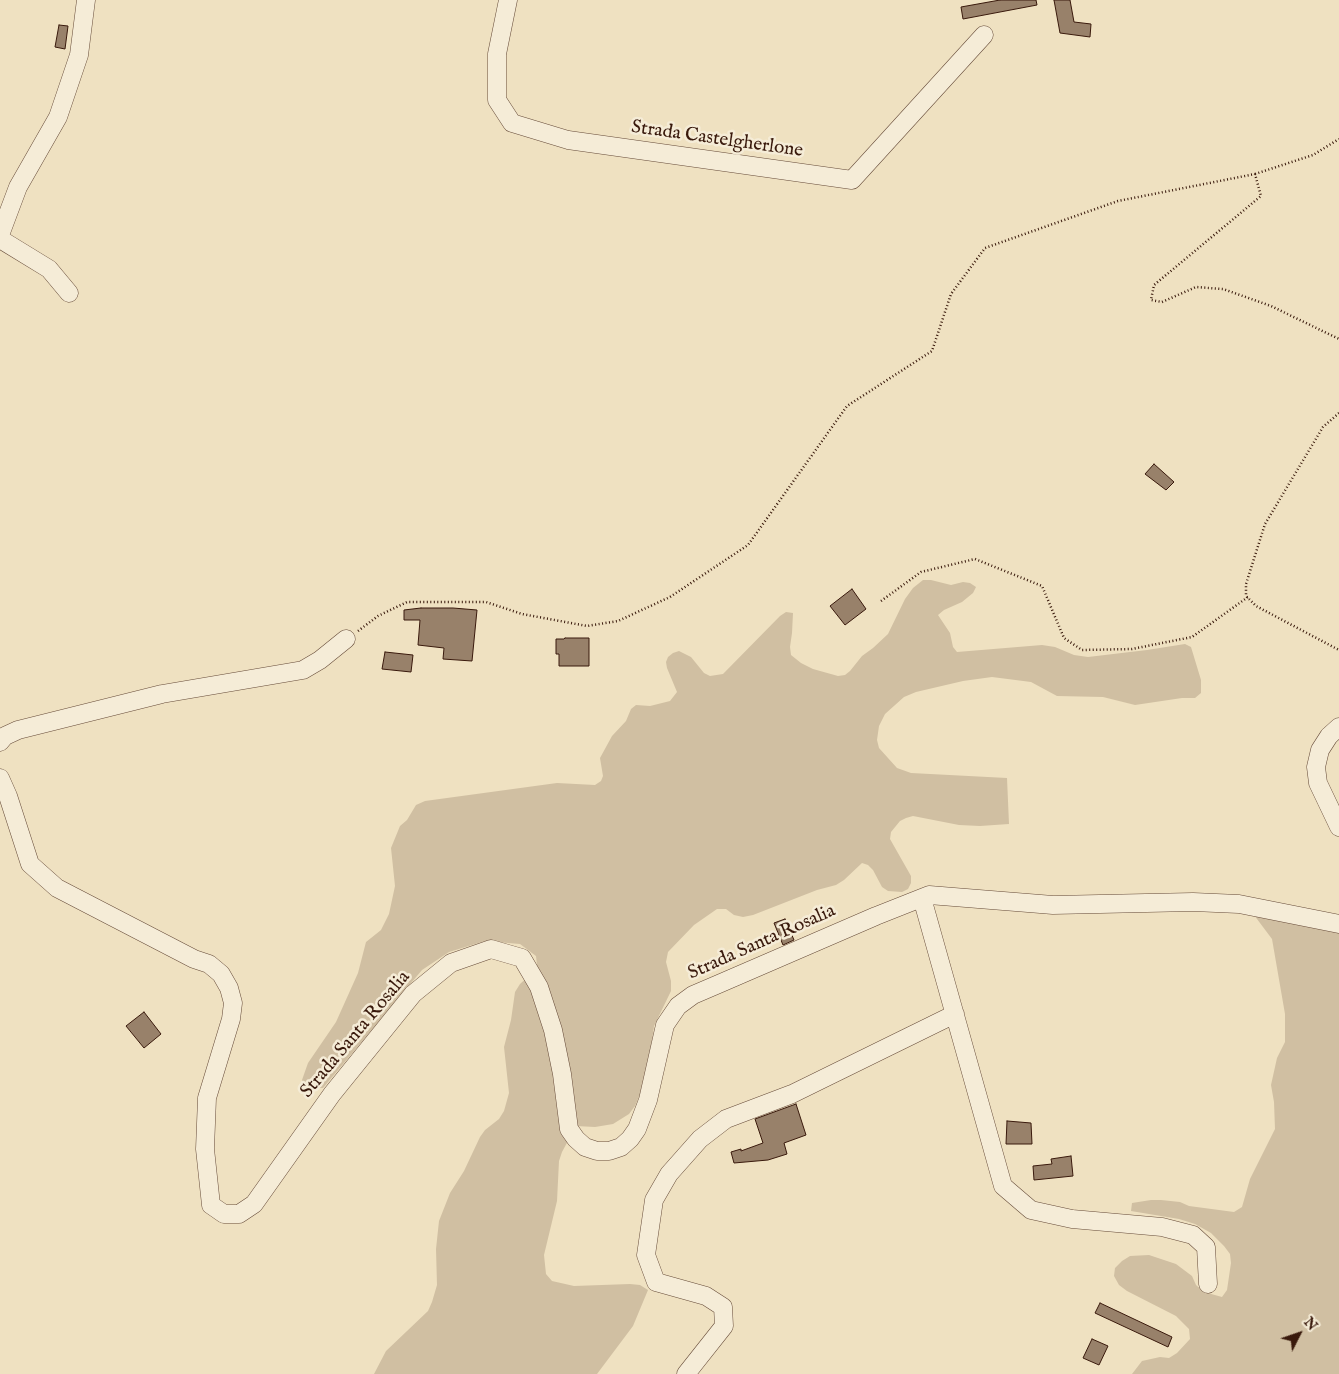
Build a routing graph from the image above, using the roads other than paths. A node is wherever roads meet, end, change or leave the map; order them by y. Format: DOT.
graph roads {
  1 [pos="86,0"];
  2 [pos="508,0"];
  3 [pos="984,35"];
  4 [pos="0,234"];
  5 [pos="0,239"];
  6 [pos="69,293"];
  7 [pos="346,639"];
  8 [pos="1339,727"];
  9 [pos="0,742"];
  10 [pos="0,778"];
  11 [pos="1339,828"];
  12 [pos="922,898"];
  13 [pos="1339,924"];
  14 [pos="955,1014"];
  15 [pos="1208,1284"];
  16 [pos="686,1374"];
  1 -- 4 [label="street"];
  2 -- 3 [label="street, Strada Castelgherlone"];
  5 -- 6 [label="street"];
  7 -- 9 [label="street"];
  8 -- 11 [label="street"];
  10 -- 12 [label="street, Strada Santa Rosalia"];
  12 -- 13 [label="street, Strada Santa Rosalia"];
  12 -- 14 [label="street"];
  14 -- 15 [label="street"];
  14 -- 16 [label="street"];
}
